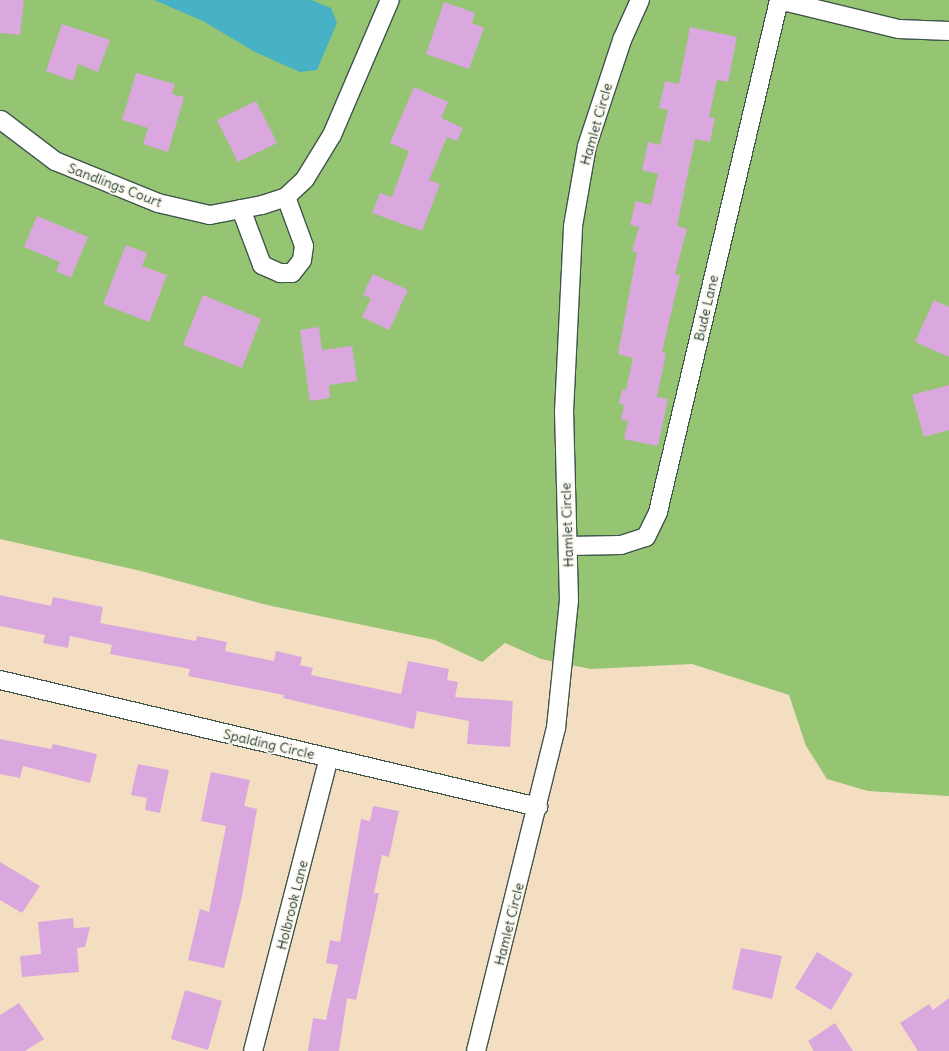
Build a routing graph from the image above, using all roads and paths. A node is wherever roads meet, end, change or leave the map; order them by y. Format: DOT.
graph roads {
  1 [pos="390,0"];
  2 [pos="640,0"];
  3 [pos="779,0"];
  4 [pos="949,31"];
  5 [pos="1,120"];
  6 [pos="286,197"];
  7 [pos="241,209"];
  8 [pos="568,546"];
  9 [pos="0,680"];
  10 [pos="330,758"];
  11 [pos="538,807"];
  12 [pos="253,1051"];
  13 [pos="476,1051"];
  1 -- 6 [label="street, Sandlings Court"];
  2 -- 8 [label="street, Hamlet Circle"];
  3 -- 4 [label="street"];
  3 -- 8 [label="street, Bude Lane"];
  5 -- 7 [label="street, Sandlings Court"];
  6 -- 7 [label="street, Sandlings Court"];
  6 -- 7 [label="street"];
  8 -- 11 [label="street, Hamlet Circle"];
  9 -- 10 [label="street, Spalding Circle"];
  10 -- 11 [label="street, Spalding Circle"];
  10 -- 12 [label="street, Holbrook Lane"];
  11 -- 13 [label="street, Hamlet Circle"];
}
